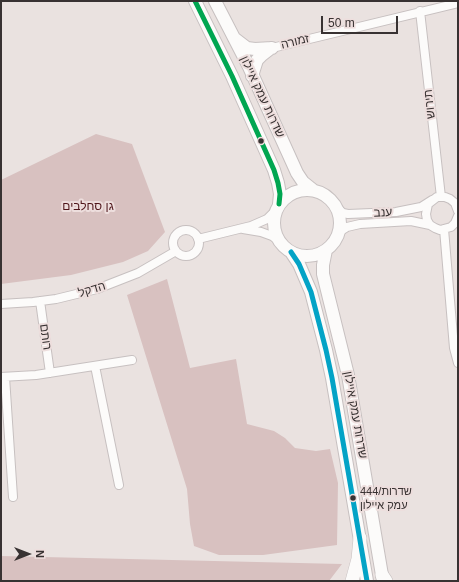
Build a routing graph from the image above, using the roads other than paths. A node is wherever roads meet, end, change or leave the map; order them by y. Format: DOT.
graph roads {
  1 [pos="195,1"];
  2 [pos="215,1"];
  3 [pos="458,3"];
  4 [pos="420,11"];
  5 [pos="233,38"];
  6 [pos="272,48"];
  7 [pos="252,76"];
  8 [pos="313,190"];
  9 [pos="440,197"];
  10 [pos="432,200"];
  11 [pos="335,206"];
  12 [pos="277,208"];
  13 [pos="458,211"];
  14 [pos="458,216"];
  15 [pos="430,225"];
  16 [pos="241,229"];
  17 [pos="444,229"];
  18 [pos="339,232"];
  19 [pos="198,239"];
  20 [pos="279,241"];
  21 [pos="326,250"];
  22 [pos="176,251"];
  23 [pos="291,252"];
  24 [pos="40,301"];
  25 [pos="1,304"];
  26 [pos="132,360"];
  27 [pos="458,363"];
  28 [pos="95,366"];
  29 [pos="50,373"];
  30 [pos="3,377"];
  31 [pos="119,485"];
  32 [pos="13,497"];
  33 [pos="360,538"];
  34 [pos="384,579"];
  35 [pos="352,581"];
  36 [pos="367,581"];
  1 -- 12 [label="main road, שדרות עמק איילון"];
  2 -- 5 [label="main road, שדרות עמק איילון"];
  3 -- 4 [label="street, זמורה"];
  4 -- 6 [label="street, זמורה"];
  4 -- 9 [label="street, תירוש"];
  5 -- 6 [label="main road"];
  5 -- 7 [label="main road, שדרות עמק איילון"];
  6 -- 7 [label="main road"];
  7 -- 8 [label="main road, שדרות עמק איילון"];
  8 -- 11 [label="main road"];
  8 -- 12 [label="main road"];
  9 -- 10 [label="street, ענב"];
  9 -- 13 [label="street"];
  10 -- 11 [label="street, ענב"];
  10 -- 15 [label="street"];
  11 -- 18 [label="main road"];
  12 -- 16 [label="street"];
  12 -- 20 [label="main road"];
  14 -- 17 [label="street"];
  15 -- 17 [label="street, ענב"];
  15 -- 18 [label="street, ענב"];
  16 -- 19 [label="street"];
  16 -- 20 [label="street"];
  17 -- 27 [label="street"];
  18 -- 21 [label="main road"];
  19 -- 22 [label="street"];
  19 -- 22 [label="street"];
  20 -- 23 [label="main road"];
  21 -- 23 [label="main road"];
  21 -- 34 [label="main road, שדרות עמק איילון"];
  22 -- 24 [label="street, הדקל"];
  23 -- 33 [label="main road, שדרות עמק איילון"];
  24 -- 25 [label="street, הדקל"];
  24 -- 29 [label="street, רותם"];
  26 -- 28 [label="street"];
  28 -- 29 [label="street"];
  28 -- 31 [label="street"];
  29 -- 30 [label="street"];
  30 -- 32 [label="street"];
  33 -- 35 [label="main road"];
  33 -- 36 [label="main road, שדרות עמק איילון"];
}
